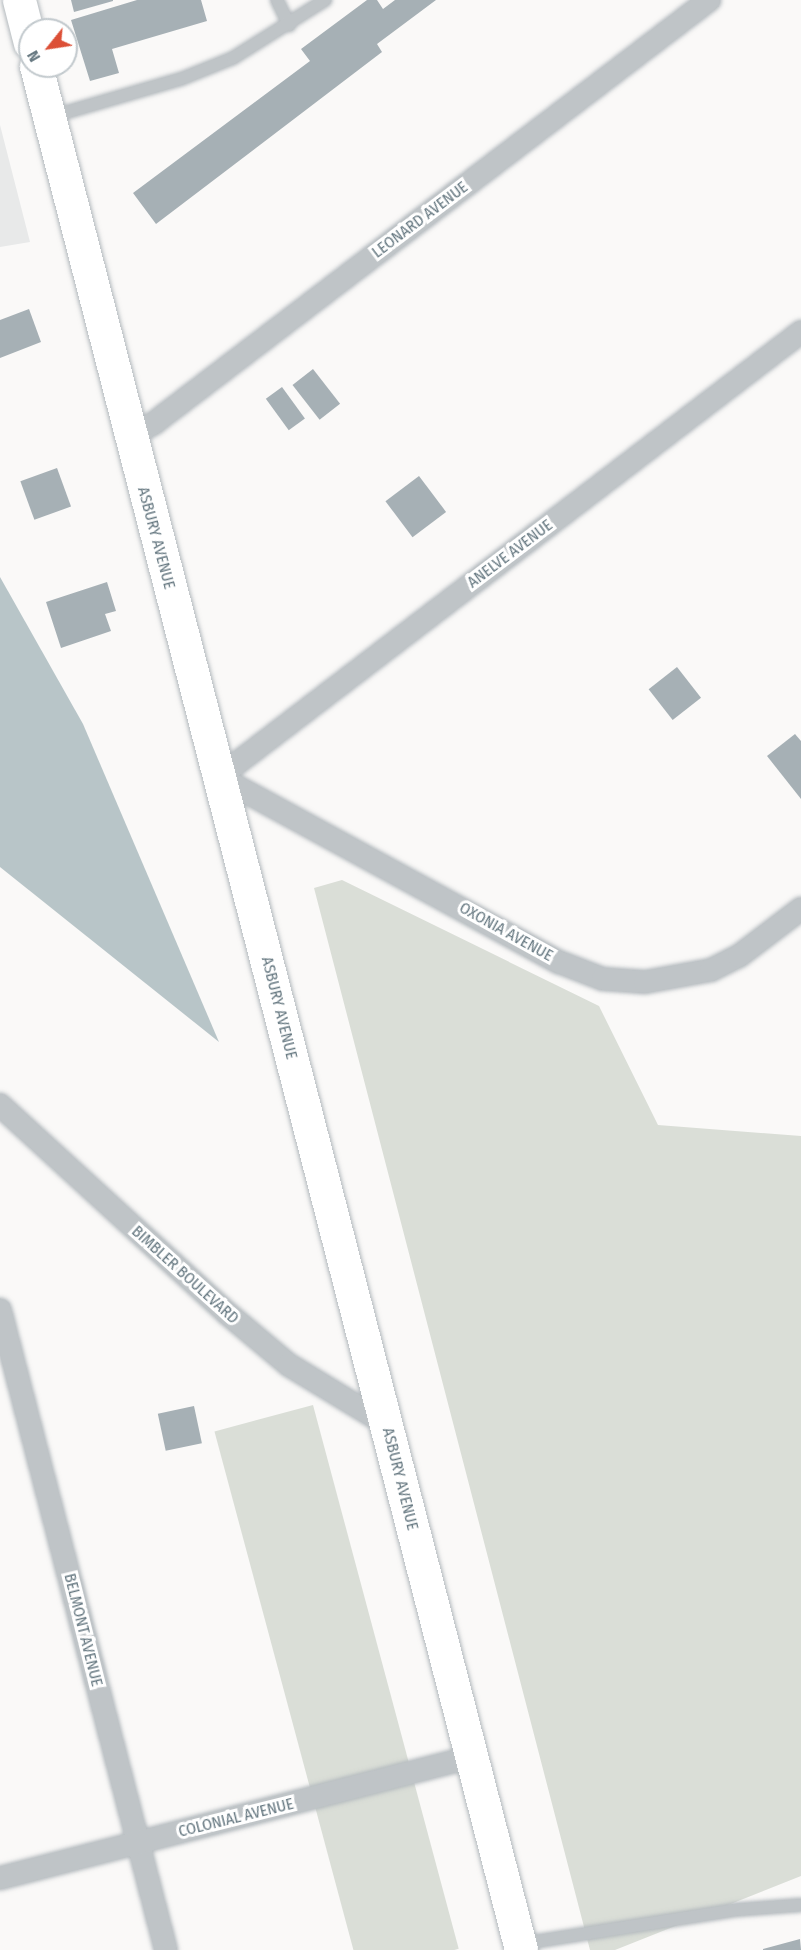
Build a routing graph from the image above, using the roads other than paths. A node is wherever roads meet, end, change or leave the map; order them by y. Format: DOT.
graph roads {
  1 [pos="19,0"];
  2 [pos="277,0"];
  3 [pos="325,0"];
  4 [pos="709,0"];
  5 [pos="24,18"];
  6 [pos="289,25"];
  7 [pos="39,78"];
  8 [pos="49,118"];
  9 [pos="801,332"];
  10 [pos="129,437"];
  11 [pos="219,777"];
  12 [pos="801,909"];
  13 [pos="0,1105"];
  14 [pos="0,1310"];
  15 [pos="386,1424"];
  16 [pos="471,1757"];
  17 [pos="138,1843"];
  18 [pos="0,1878"];
  19 [pos="801,1905"];
  20 [pos="521,1947"];
  21 [pos="166,1950"];
  1 -- 5 [label="main road"];
  2 -- 6 [label="lane"];
  3 -- 6 [label="lane"];
  4 -- 10 [label="street, LEONARD AVENUE"];
  6 -- 8 [label="lane"];
  7 -- 8 [label="main road, ASBURY AVENUE"];
  8 -- 10 [label="main road, ASBURY AVENUE"];
  9 -- 11 [label="street, ANELVE AVENUE"];
  10 -- 11 [label="main road, ASBURY AVENUE"];
  11 -- 12 [label="street, OXONIA AVENUE"];
  11 -- 15 [label="main road, ASBURY AVENUE"];
  13 -- 15 [label="street, BIMBLER BOULEVARD"];
  14 -- 17 [label="street, BELMONT AVENUE"];
  15 -- 16 [label="main road, ASBURY AVENUE"];
  16 -- 17 [label="street, COLONIAL AVENUE"];
  16 -- 20 [label="main road, ASBURY AVENUE"];
  17 -- 18 [label="street, COLONIAL AVENUE"];
  17 -- 21 [label="street, BELMONT AVENUE"];
  19 -- 20 [label="lane"];
}
